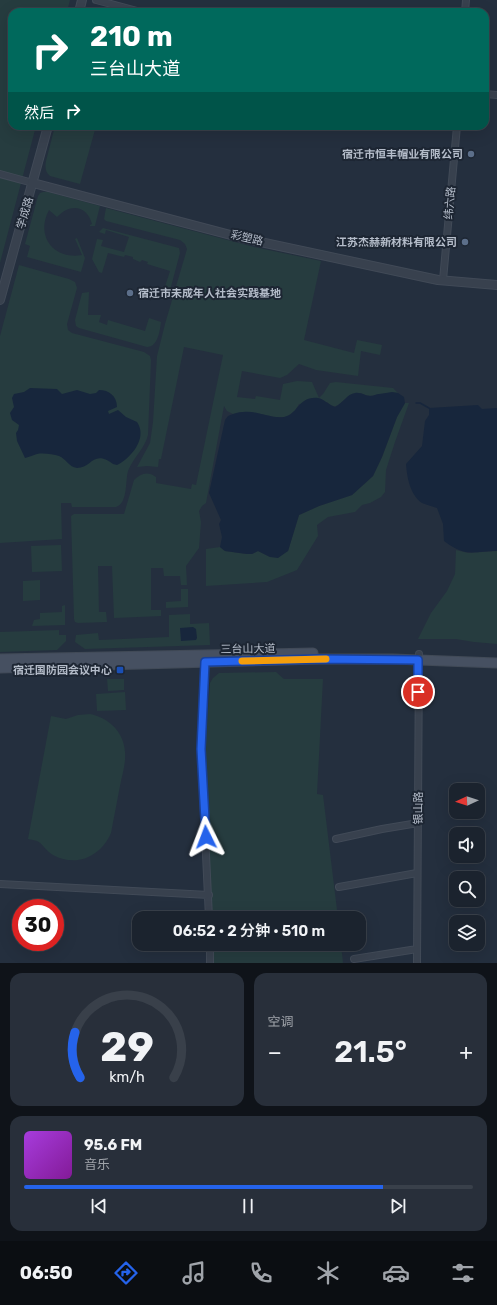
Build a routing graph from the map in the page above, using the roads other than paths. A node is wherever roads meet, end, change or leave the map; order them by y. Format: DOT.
graph roads {
  1 [pos="96,0"];
  2 [pos="126,8"];
  3 [pos="47,130"];
  4 [pos="457,130"];
  5 [pos="0,174"];
  6 [pos="33,183"];
  7 [pos="443,280"];
  8 [pos="497,285"];
  9 [pos="0,300"];
  10 [pos="418,657"];
  11 [pos="497,657"];
  12 [pos="205,658"];
  13 [pos="0,659"];
  14 [pos="497,663"];
  15 [pos="0,668"];
  16 [pos="418,823"];
  17 [pos="336,839"];
  18 [pos="417,873"];
  19 [pos="0,884"];
  20 [pos="339,887"];
  21 [pos="209,895"];
  22 [pos="209,911"];
  23 [pos="417,949"];
  24 [pos="210,951"];
  25 [pos="354,959"];
  26 [pos="210,963"];
  27 [pos="417,963"];
  1 -- 2 [label="street"];
  3 -- 6 [label="street, 学成路"];
  4 -- 7 [label="street, 纬六路"];
  5 -- 6 [label="street, 彩塑路"];
  6 -- 7 [label="street, 彩塑路"];
  6 -- 9 [label="street, 学成路"];
  7 -- 8 [label="street, 彩塑路"];
  10 -- 11 [label="main road, 三台山大道"];
  10 -- 12 [label="main road, 三台山大道"];
  10 -- 14 [label="main road, 三台山大道"];
  10 -- 16 [label="street, 银山路"];
  12 -- 13 [label="main road, 三台山大道"];
  12 -- 15 [label="main road, 三台山大道"];
  12 -- 21 [label="street"];
  16 -- 17 [label="street"];
  16 -- 18 [label="street, 银山路"];
  18 -- 20 [label="street"];
  18 -- 23 [label="street, 银山路"];
  19 -- 21 [label="street"];
  21 -- 22 [label="street"];
  23 -- 25 [label="street"];
  23 -- 27 [label="street, 银山路"];
  24 -- 26 [label="street"];
}
